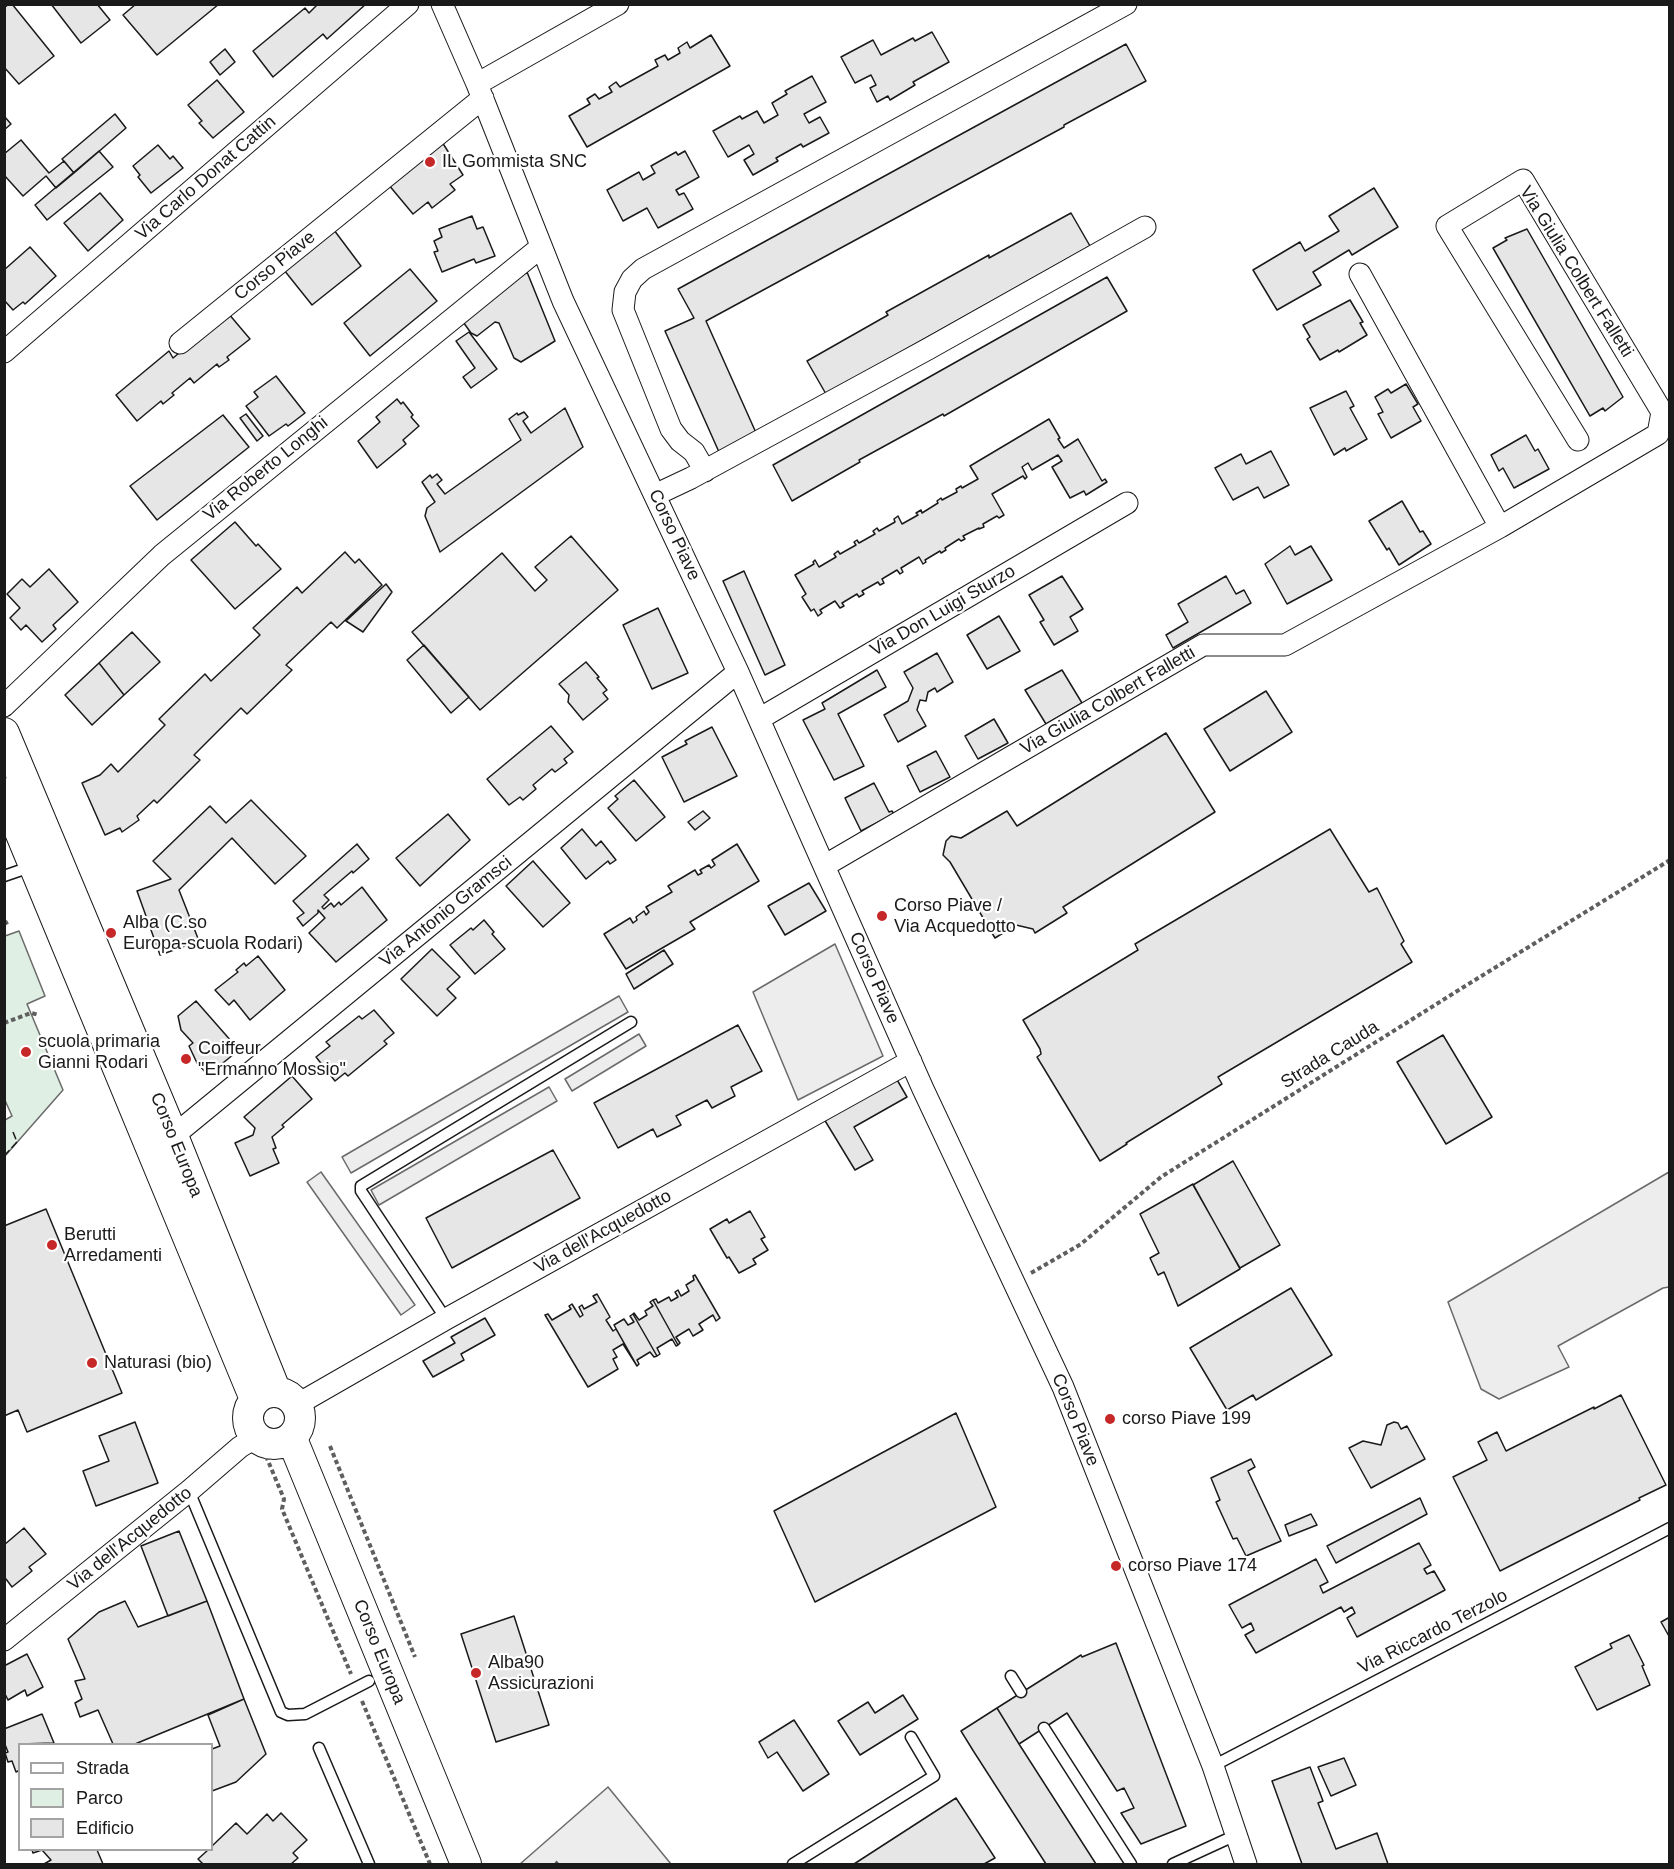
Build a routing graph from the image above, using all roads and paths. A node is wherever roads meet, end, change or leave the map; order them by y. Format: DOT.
graph roads {
  1 [pos="408,4"];
  2 [pos="442,4"];
  3 [pos="618,4"];
  4 [pos="1126,4"];
  5 [pos="480,91"];
  6 [pos="1145,227"];
  7 [pos="541,247"];
  8 [pos="1360,274"];
  9 [pos="180,343"];
  10 [pos="4,352"];
  11 [pos="1578,440"];
  12 [pos="705,471"];
  13 [pos="655,495"];
  14 [pos="1127,503"];
  15 [pos="1500,527"];
  16 [pos="738,672"];
  17 [pos="4,706"];
  18 [pos="759,719"];
  19 [pos="4,733"];
  20 [pos="6,802"];
  21 [pos="1670,861"];
  22 [pos="35,865"];
  23 [pos="824,866"];
  24 [pos="4,876"];
  25 [pos="39,1015"];
  26 [pos="631,1022"];
  27 [pos="4,1023"];
  28 [pos="911,1061"];
  29 [pos="161,1142"];
  30 [pos="1013,1283"];
  31 [pos="446,1319"];
  32 [pos="276,1400"];
  33 [pos="273,1441"];
  34 [pos="330,1446"];
  35 [pos="189,1491"];
  36 [pos="1670,1528"];
  37 [pos="4,1640"];
  38 [pos="416,1657"];
  39 [pos="1011,1676"];
  40 [pos="369,1681"];
  41 [pos="1021,1692"];
  42 [pos="1044,1728"];
  43 [pos="911,1737"];
  44 [pos="319,1748"];
  45 [pos="1213,1766"];
  46 [pos="1236,1835"];
  47 [pos="369,1864"];
  48 [pos="445,1864"];
  49 [pos="466,1864"];
  50 [pos="793,1864"];
  51 [pos="1131,1864"];
  52 [pos="1173,1864"];
  53 [pos="1246,1864"];
  1 -- 10 [label="street, Via Carlo Donat Cattin"];
  2 -- 5 [label="street, Corso Piave"];
  3 -- 5 [label="street"];
  4 -- 12 [label="street"];
  5 -- 7 [label="street, Corso Piave"];
  5 -- 9 [label="street, Corso Piave"];
  6 -- 12 [label="street"];
  7 -- 13 [label="street, Corso Piave"];
  7 -- 17 [label="street, Via Roberto Longhi"];
  8 -- 15 [label="street"];
  11 -- 15 [label="street, Via Giulia Colbert Falletti"];
  12 -- 13 [label="street"];
  13 -- 16 [label="street, Corso Piave"];
  14 -- 18 [label="street, Via Don Luigi Sturzo"];
  15 -- 23 [label="street, Via Giulia Colbert Falletti"];
  16 -- 18 [label="street, Corso Piave"];
  16 -- 29 [label="street, Via Antonio Gramsci"];
  18 -- 23 [label="street, Corso Piave"];
  19 -- 29 [label="main road, Corso Europa"];
  20 -- 22 [label="main road, Corso Europa"];
  21 -- 30 [label="path, Strada Cauda"];
  22 -- 24 [label="lane"];
  22 -- 29 [label="main road, Corso Europa"];
  23 -- 28 [label="street, Corso Piave"];
  25 -- 27 [label="path"];
  26 -- 31 [label="lane"];
  28 -- 30 [label="street, Corso Piave"];
  28 -- 31 [label="street, Via dell'Acquedotto"];
  29 -- 32 [label="main road, Corso Europa"];
  30 -- 45 [label="street, Corso Piave"];
  31 -- 32 [label="street, Via dell'Acquedotto"];
  32 -- 33 [label="main road"];
  32 -- 33 [label="main road"];
  33 -- 35 [label="street, Via dell'Acquedotto"];
  33 -- 40 [label="main road, Corso Europa"];
  33 -- 49 [label="main road, Corso Europa"];
  34 -- 38 [label="path"];
  35 -- 37 [label="street, Via dell'Acquedotto"];
  35 -- 40 [label="lane"];
  36 -- 45 [label="lane, Via Riccardo Terzolo"];
  39 -- 41 [label="lane"];
  40 -- 48 [label="main road, Corso Europa"];
  42 -- 51 [label="lane"];
  43 -- 50 [label="lane"];
  44 -- 47 [label="lane"];
  45 -- 46 [label="street, Corso Piave"];
  46 -- 52 [label="lane"];
  46 -- 53 [label="street, Corso Piave"];
}
